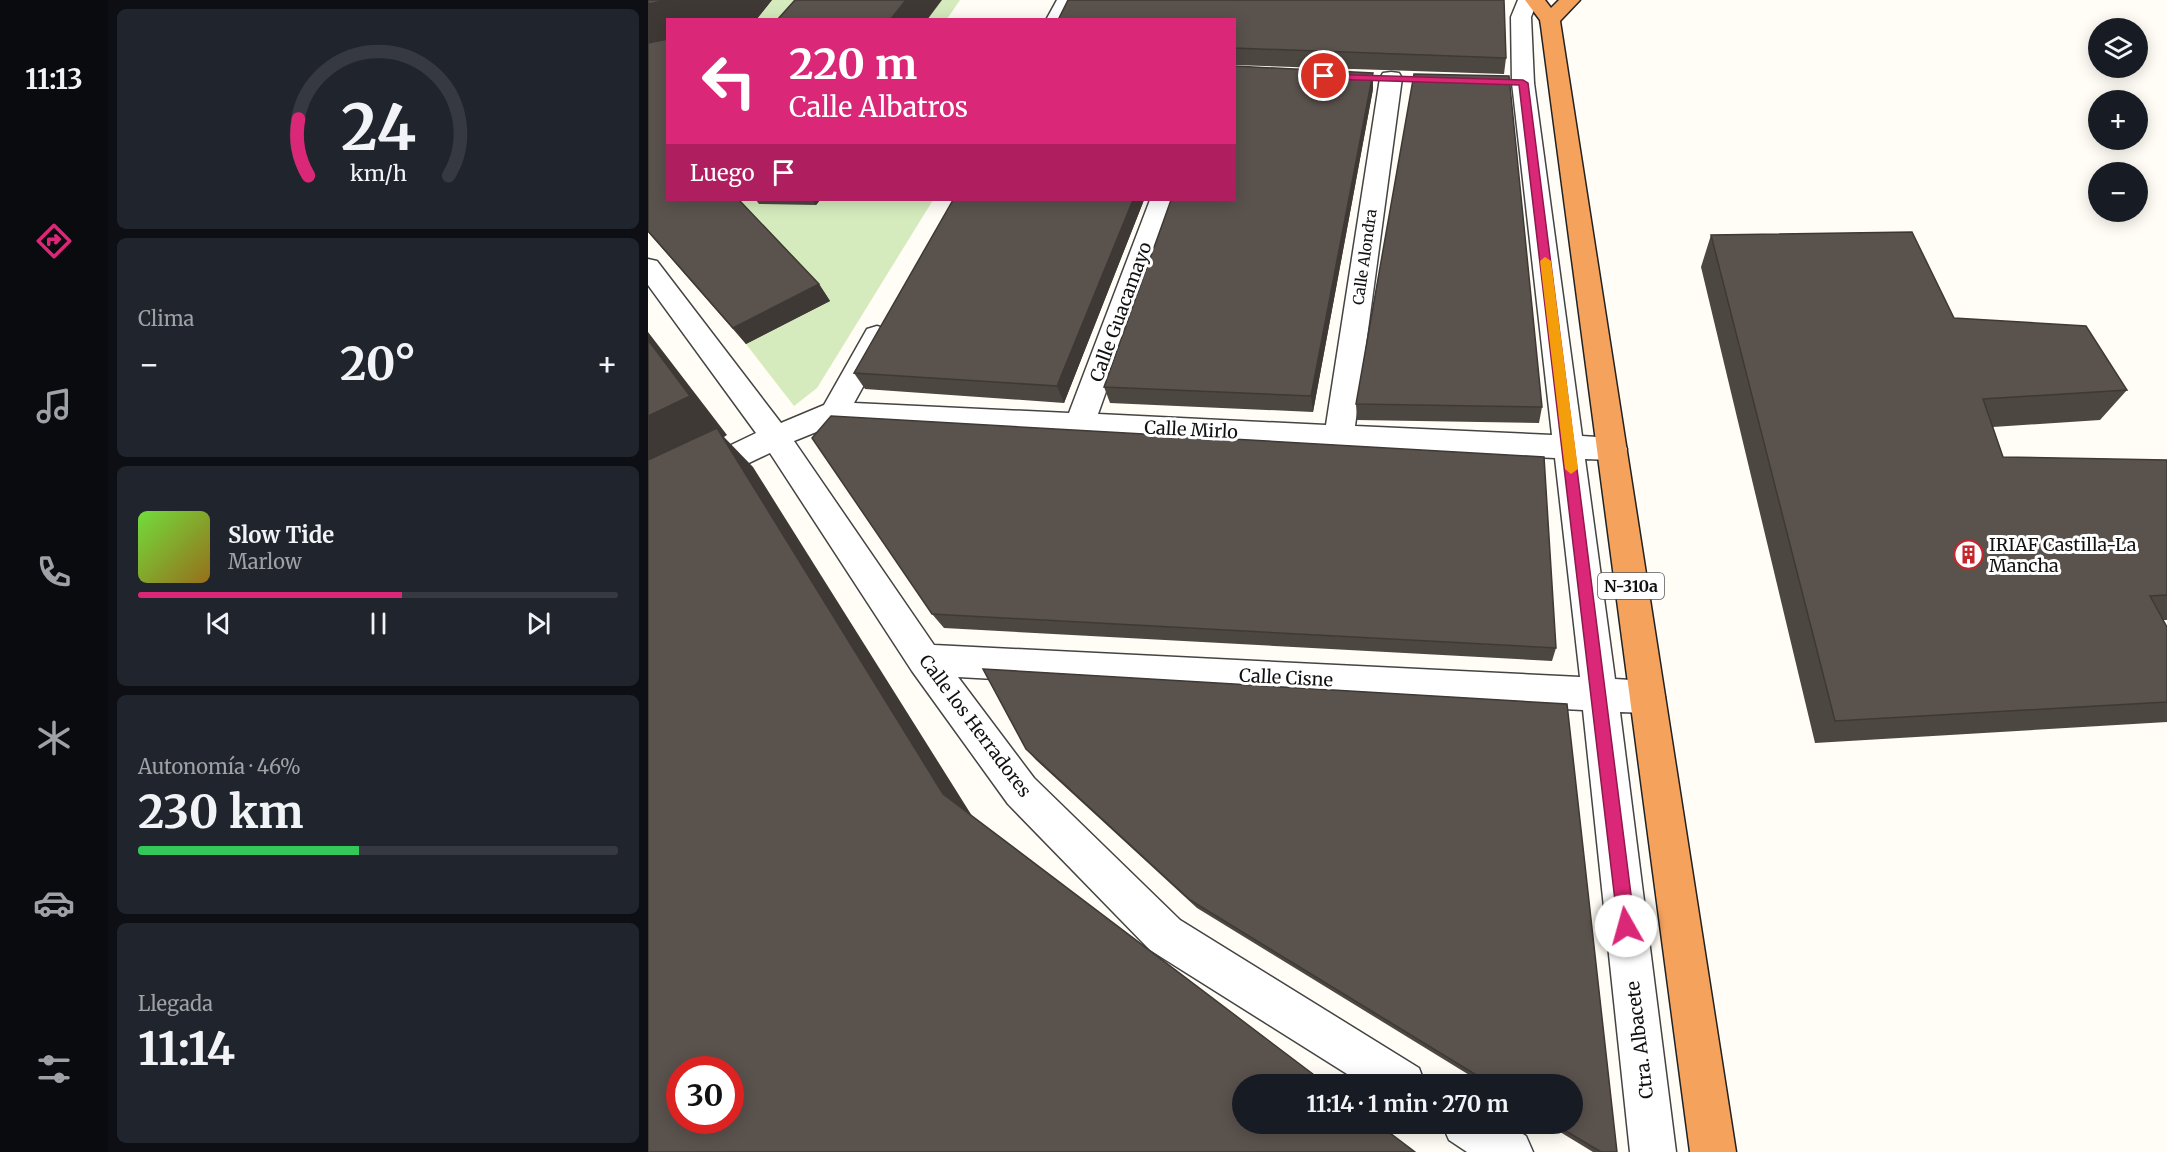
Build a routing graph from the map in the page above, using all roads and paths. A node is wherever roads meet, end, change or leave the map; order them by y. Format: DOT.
graph roads {
  1 [pos="1067,0"];
  2 [pos="1547,3"];
  3 [pos="1057,18"];
  4 [pos="1391,78"];
  5 [pos="1512,82"];
  6 [pos="1559,84"];
  7 [pos="1162,201"];
  8 [pos="648,267"];
  9 [pos="891,311"];
  10 [pos="834,413"];
  11 [pos="1080,424"];
  12 [pos="775,437"];
  13 [pos="1338,437"];
  14 [pos="1569,448"];
  15 [pos="1612,449"];
  16 [pos="648,499"];
  17 [pos="924,660"];
  18 [pos="1599,694"];
  19 [pos="1647,697"];
  20 [pos="1387,1074"];
  21 [pos="1481,1134"];
  22 [pos="1510,1152"];
  23 [pos="1653,1152"];
  24 [pos="1713,1152"];
  1 -- 3 [label="street"];
  2 -- 5 [label="street, Ctra. Albacete"];
  2 -- 6 [label="highway, N-310a"];
  4 -- 13 [label="street, Calle Alondra"];
  5 -- 6 [label="street"];
  5 -- 14 [label="street, Ctra. Albacete"];
  6 -- 15 [label="highway, N-310a"];
  7 -- 11 [label="street, Calle Guacamayo"];
  8 -- 12 [label="street, Calle los Herradores"];
  9 -- 10 [label="street"];
  10 -- 11 [label="street, Calle Mirlo"];
  10 -- 12 [label="street, Calle Mirlo"];
  11 -- 13 [label="street, Calle Mirlo"];
  12 -- 16 [label="street, Calle Mirlo"];
  12 -- 17 [label="street, Calle los Herradores"];
  13 -- 14 [label="street, Calle Mirlo"];
  14 -- 15 [label="street, Calle Mirlo"];
  14 -- 18 [label="street, Ctra. Albacete"];
  15 -- 19 [label="highway, N-310a"];
  17 -- 18 [label="street, Calle Cisne"];
  17 -- 20 [label="street, Calle los Herradores"];
  18 -- 19 [label="street, Calle Cisne"];
  18 -- 23 [label="street, Ctra. Albacete"];
  19 -- 24 [label="highway, N-310a"];
  21 -- 22 [label="street"];
}
